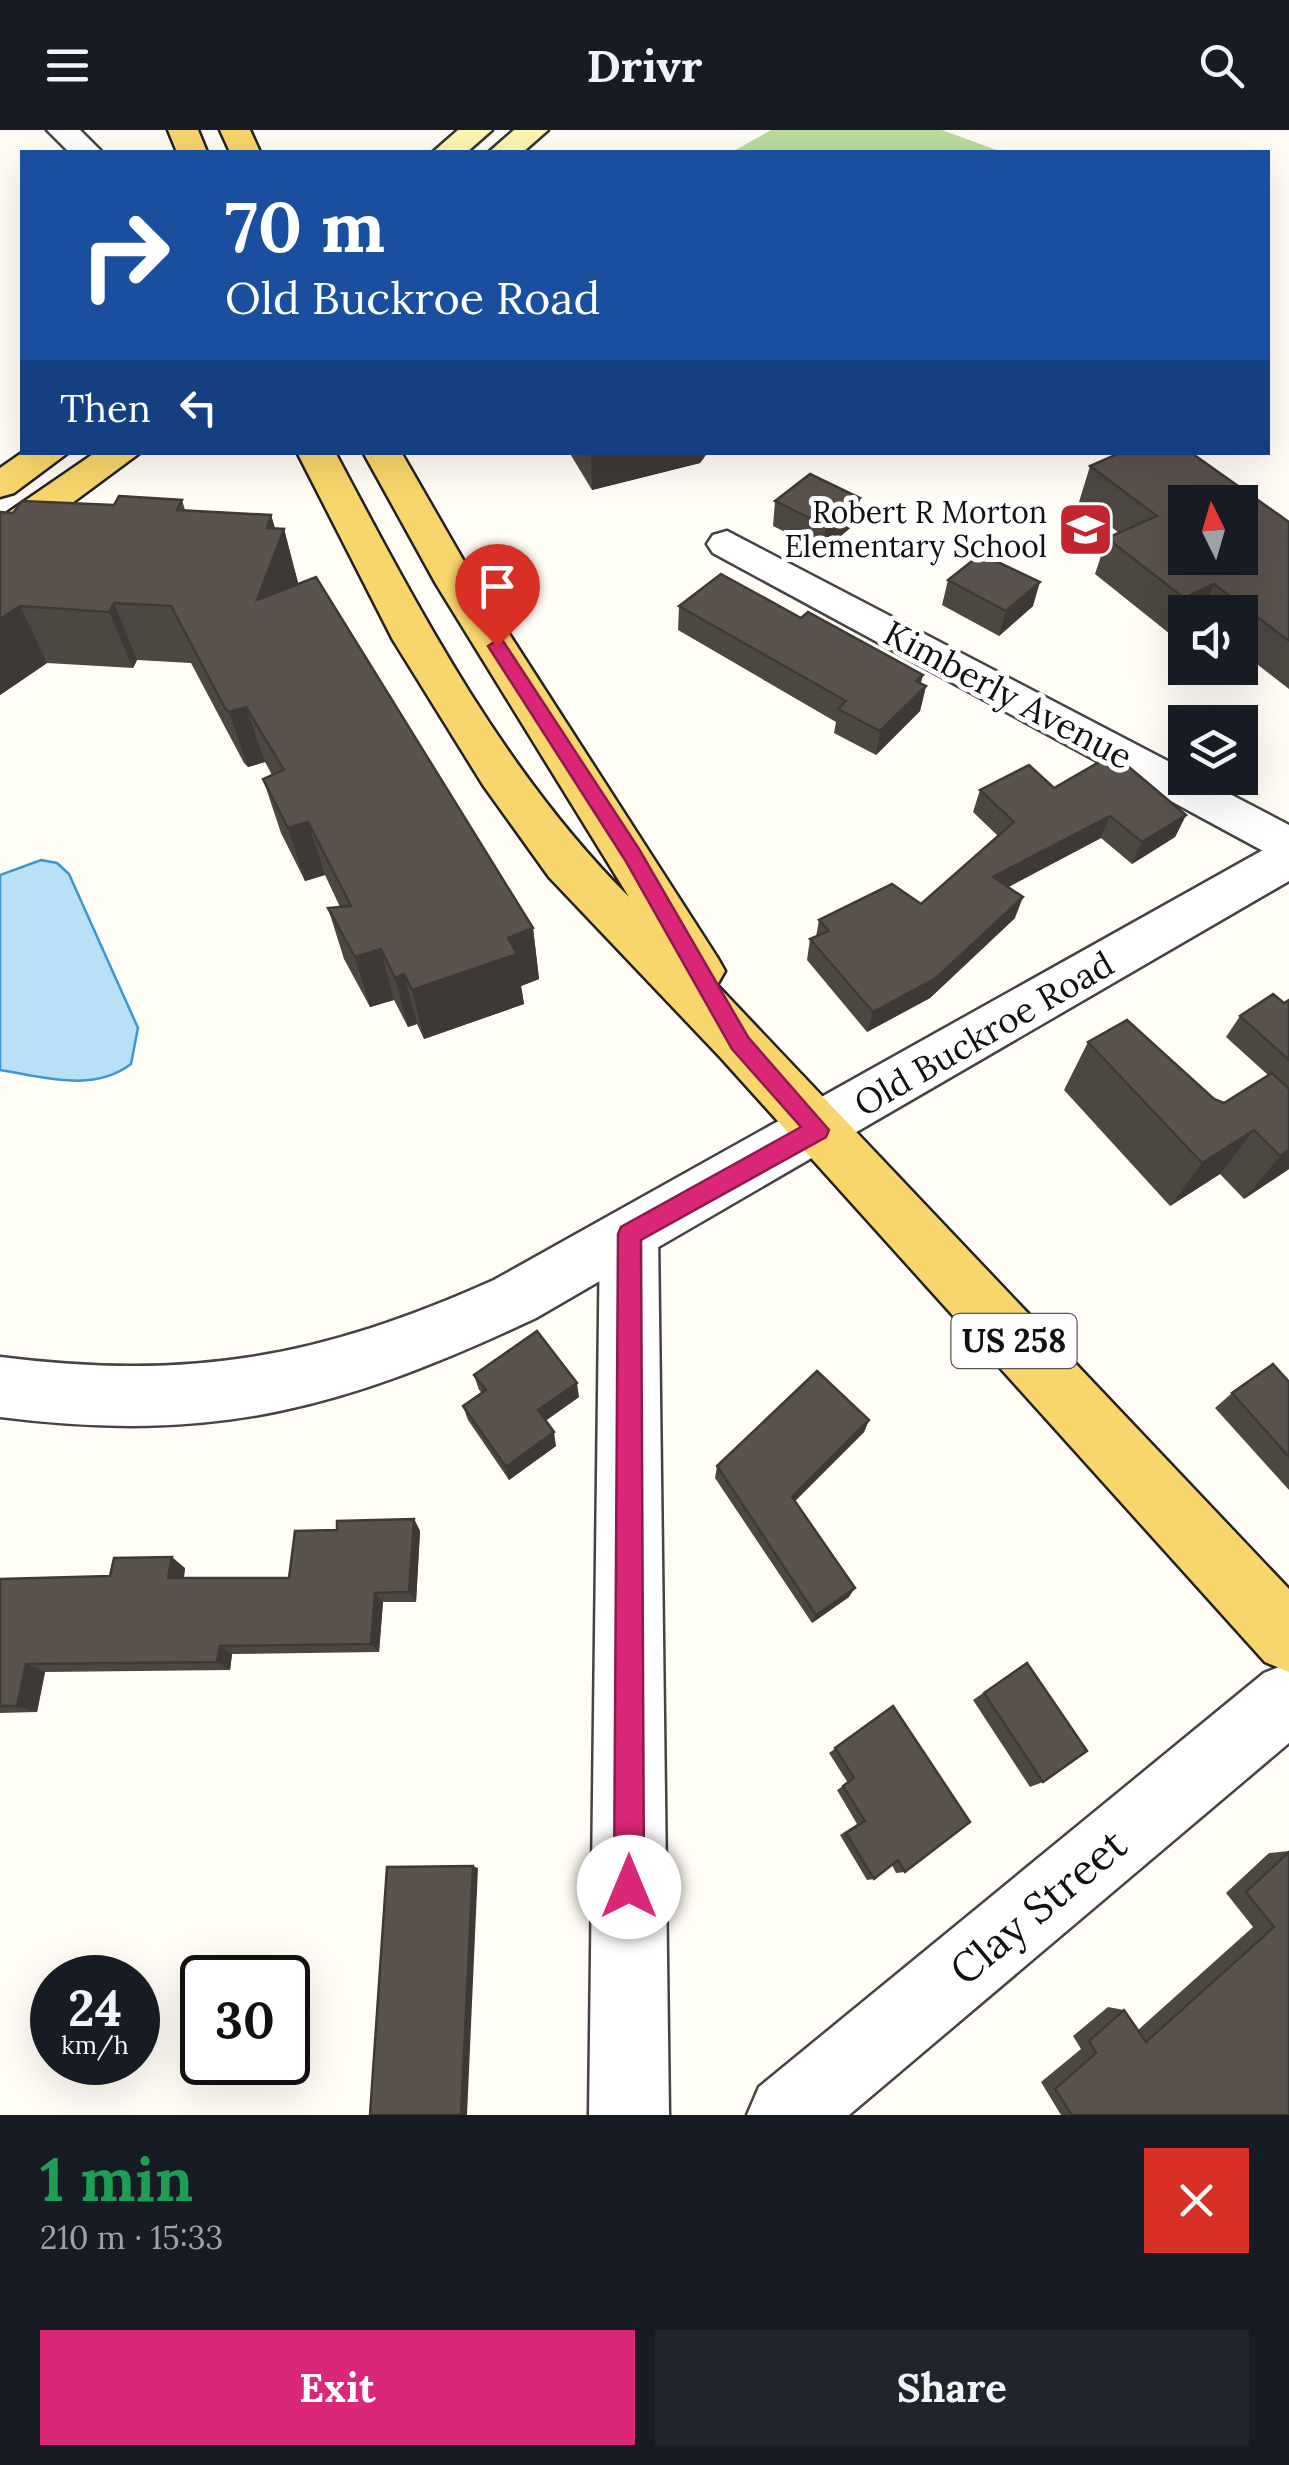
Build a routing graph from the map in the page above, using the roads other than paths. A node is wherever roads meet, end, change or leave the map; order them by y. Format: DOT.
graph roads {
  1 [pos="62,130"];
  2 [pos="477,130"];
  3 [pos="532,130"];
  4 [pos="85,150"];
  5 [pos="451,150"];
  6 [pos="507,150"];
  7 [pos="45,455"];
  8 [pos="118,455"];
  9 [pos="318,455"];
  10 [pos="384,455"];
  11 [pos="0,485"];
  12 [pos="0,537"];
  13 [pos="728,544"];
  14 [pos="1289,846"];
  15 [pos="1289,858"];
  16 [pos="740,1043"];
  17 [pos="818,1130"];
  18 [pos="630,1234"];
  19 [pos="0,1387"];
  20 [pos="1289,1638"];
  21 [pos="1289,1698"];
  22 [pos="629,2115"];
  23 [pos="787,2115"];
  1 -- 4 [label="street"];
  2 -- 5 [label="main road"];
  3 -- 6 [label="main road"];
  7 -- 11 [label="main road"];
  8 -- 12 [label="main road"];
  9 -- 16 [label="main road, US 258"];
  10 -- 16 [label="main road, US 258"];
  13 -- 14 [label="street, Kimberly Avenue"];
  15 -- 17 [label="street, Old Buckroe Road"];
  16 -- 17 [label="main road, US 258"];
  17 -- 18 [label="street, Old Buckroe Road"];
  17 -- 20 [label="main road, US 258"];
  18 -- 19 [label="street, Old Buckroe Road"];
  18 -- 22 [label="street"];
  21 -- 23 [label="street, Clay Street"];
}
